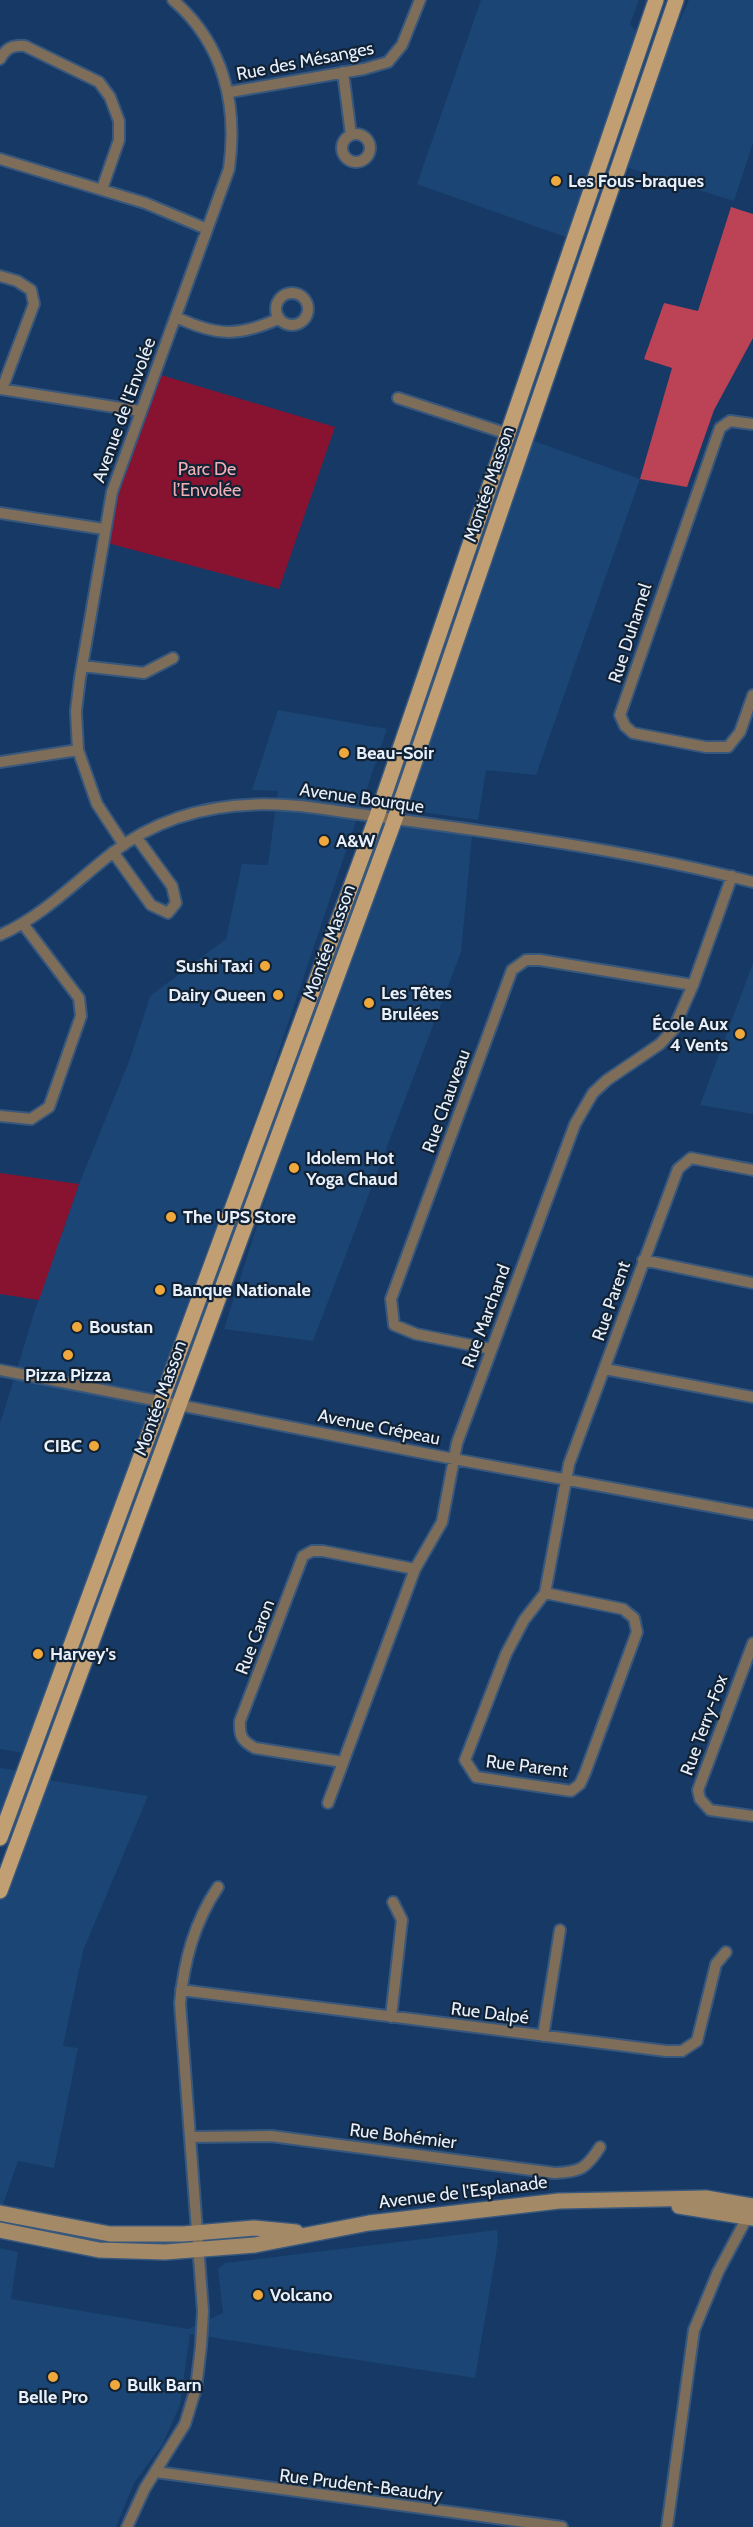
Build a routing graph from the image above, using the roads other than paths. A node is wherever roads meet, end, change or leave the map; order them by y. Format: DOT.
graph roads {
  1 [pos="173,0"];
  2 [pos="420,0"];
  3 [pos="656,0"];
  4 [pos="676,0"];
  5 [pos="0,58"];
  6 [pos="343,72"];
  7 [pos="230,92"];
  8 [pos="351,135"];
  9 [pos="0,159"];
  10 [pos="102,189"];
  11 [pos="207,228"];
  12 [pos="0,276"];
  13 [pos="176,318"];
  14 [pos="278,319"];
  15 [pos="1,389"];
  16 [pos="398,398"];
  17 [pos="140,411"];
  18 [pos="753,424"];
  19 [pos="507,434"];
  20 [pos="0,513"];
  21 [pos="104,529"];
  22 [pos="173,658"];
  23 [pos="82,666"];
  24 [pos="753,694"];
  25 [pos="78,750"];
  26 [pos="0,762"];
  27 [pos="377,816"];
  28 [pos="395,819"];
  29 [pos="137,838"];
  30 [pos="124,845"];
  31 [pos="113,852"];
  32 [pos="732,876"];
  33 [pos="753,882"];
  34 [pos="24,924"];
  35 [pos="0,935"];
  36 [pos="693,985"];
  37 [pos="0,1116"];
  38 [pos="264,1123"];
  39 [pos="280,1129"];
  40 [pos="753,1170"];
  41 [pos="643,1260"];
  42 [pos="753,1282"];
  43 [pos="491,1349"];
  44 [pos="605,1369"];
  45 [pos="0,1370"];
  46 [pos="753,1397"];
  47 [pos="161,1401"];
  48 [pos="179,1405"];
  49 [pos="454,1459"];
  50 [pos="566,1480"];
  51 [pos="753,1514"];
  52 [pos="415,1569"];
  53 [pos="545,1593"];
  54 [pos="753,1643"];
  55 [pos="343,1762"];
  56 [pos="328,1803"];
  57 [pos="753,1816"];
  58 [pos="0,1838"];
  59 [pos="218,1887"];
  60 [pos="0,1891"];
  61 [pos="393,1902"];
  62 [pos="560,1930"];
  63 [pos="726,1952"];
  64 [pos="181,1990"];
  65 [pos="391,2017"];
  66 [pos="543,2036"];
  67 [pos="190,2137"];
  68 [pos="600,2147"];
  69 [pos="752,2212"];
  70 [pos="0,2213"];
  71 [pos="0,2230"];
  72 [pos="196,2233"];
  73 [pos="308,2233"];
  74 [pos="198,2250"];
  75 [pos="156,2472"];
  76 [pos="127,2527"];
  77 [pos="562,2527"];
  78 [pos="667,2527"];
  1 -- 7 [label="street, Avenue de l'Envolée"];
  2 -- 6 [label="street, Rue des Mésanges"];
  3 -- 19 [label="main road, Montée Masson"];
  4 -- 28 [label="main road, Montée Masson"];
  5 -- 10 [label="street"];
  6 -- 7 [label="street, Rue des Mésanges"];
  6 -- 8 [label="street"];
  7 -- 11 [label="street, Avenue de l'Envolée"];
  9 -- 10 [label="street"];
  10 -- 11 [label="street"];
  11 -- 13 [label="street, Avenue de l'Envolée"];
  12 -- 15 [label="street"];
  13 -- 14 [label="street"];
  13 -- 17 [label="street, Avenue de l'Envolée"];
  15 -- 17 [label="street"];
  16 -- 19 [label="street"];
  17 -- 21 [label="street, Avenue de l'Envolée"];
  18 -- 24 [label="street, Rue Duhamel"];
  19 -- 27 [label="main road, Montée Masson"];
  20 -- 21 [label="street"];
  21 -- 23 [label="street, Avenue de l'Envolée"];
  22 -- 23 [label="street"];
  23 -- 25 [label="street, Avenue de l'Envolée"];
  25 -- 26 [label="street"];
  25 -- 30 [label="street, Avenue de l'Envolée"];
  27 -- 28 [label="street, Avenue Bourque"];
  27 -- 29 [label="street, Avenue Bourque"];
  27 -- 38 [label="main road, Montée Masson"];
  28 -- 32 [label="street, Avenue Bourque"];
  28 -- 39 [label="main road, Montée Masson"];
  29 -- 30 [label="street, Avenue Bourque"];
  29 -- 31 [label="street"];
  30 -- 31 [label="street, Avenue Bourque"];
  31 -- 34 [label="street, Avenue Bourque"];
  32 -- 33 [label="street, Avenue Bourque"];
  32 -- 36 [label="street, Rue Marchand"];
  34 -- 35 [label="street, Avenue Bourque"];
  34 -- 37 [label="street"];
  36 -- 43 [label="street, Rue Marchand"];
  36 -- 43 [label="street, Rue Chauveau"];
  38 -- 39 [label="main road"];
  38 -- 47 [label="main road, Montée Masson"];
  39 -- 48 [label="main road, Montée Masson"];
  40 -- 41 [label="street, Rue Parent"];
  41 -- 42 [label="street"];
  41 -- 44 [label="street, Rue Parent"];
  43 -- 49 [label="street, Rue Marchand"];
  44 -- 46 [label="street"];
  44 -- 50 [label="street, Rue Parent"];
  45 -- 47 [label="street, Avenue Crépeau"];
  47 -- 48 [label="street, Avenue Crépeau"];
  47 -- 58 [label="main road, Montée Masson"];
  48 -- 49 [label="street, Avenue Crépeau"];
  48 -- 60 [label="main road, Montée Masson"];
  49 -- 50 [label="street, Avenue Crépeau"];
  49 -- 52 [label="street, Rue Marchand"];
  50 -- 51 [label="street, Avenue Crépeau"];
  50 -- 53 [label="street, Rue Parent"];
  52 -- 55 [label="street, Rue Marchand"];
  52 -- 55 [label="street, Rue Caron"];
  53 -- 53 [label="street, Rue Parent"];
  54 -- 57 [label="street, Rue Terry-Fox"];
  55 -- 56 [label="street, Rue Marchand"];
  59 -- 64 [label="street"];
  61 -- 65 [label="street"];
  62 -- 66 [label="street"];
  63 -- 66 [label="street, Rue Dalpé"];
  64 -- 65 [label="street, Rue Dalpé"];
  64 -- 67 [label="street"];
  65 -- 66 [label="street, Rue Dalpé"];
  67 -- 68 [label="street, Rue Bohémier"];
  67 -- 72 [label="street"];
  69 -- 73 [label="street, Avenue de l'Esplanade"];
  69 -- 78 [label="street"];
  70 -- 72 [label="street, Avenue de l'Esplanade"];
  71 -- 74 [label="street, Avenue de l'Esplanade"];
  72 -- 73 [label="street, Avenue de l'Esplanade"];
  72 -- 74 [label="street"];
  73 -- 74 [label="street, Avenue de l'Esplanade"];
  74 -- 75 [label="street"];
  75 -- 76 [label="street"];
  75 -- 77 [label="street, Rue Prudent-Beaudry"];
}
